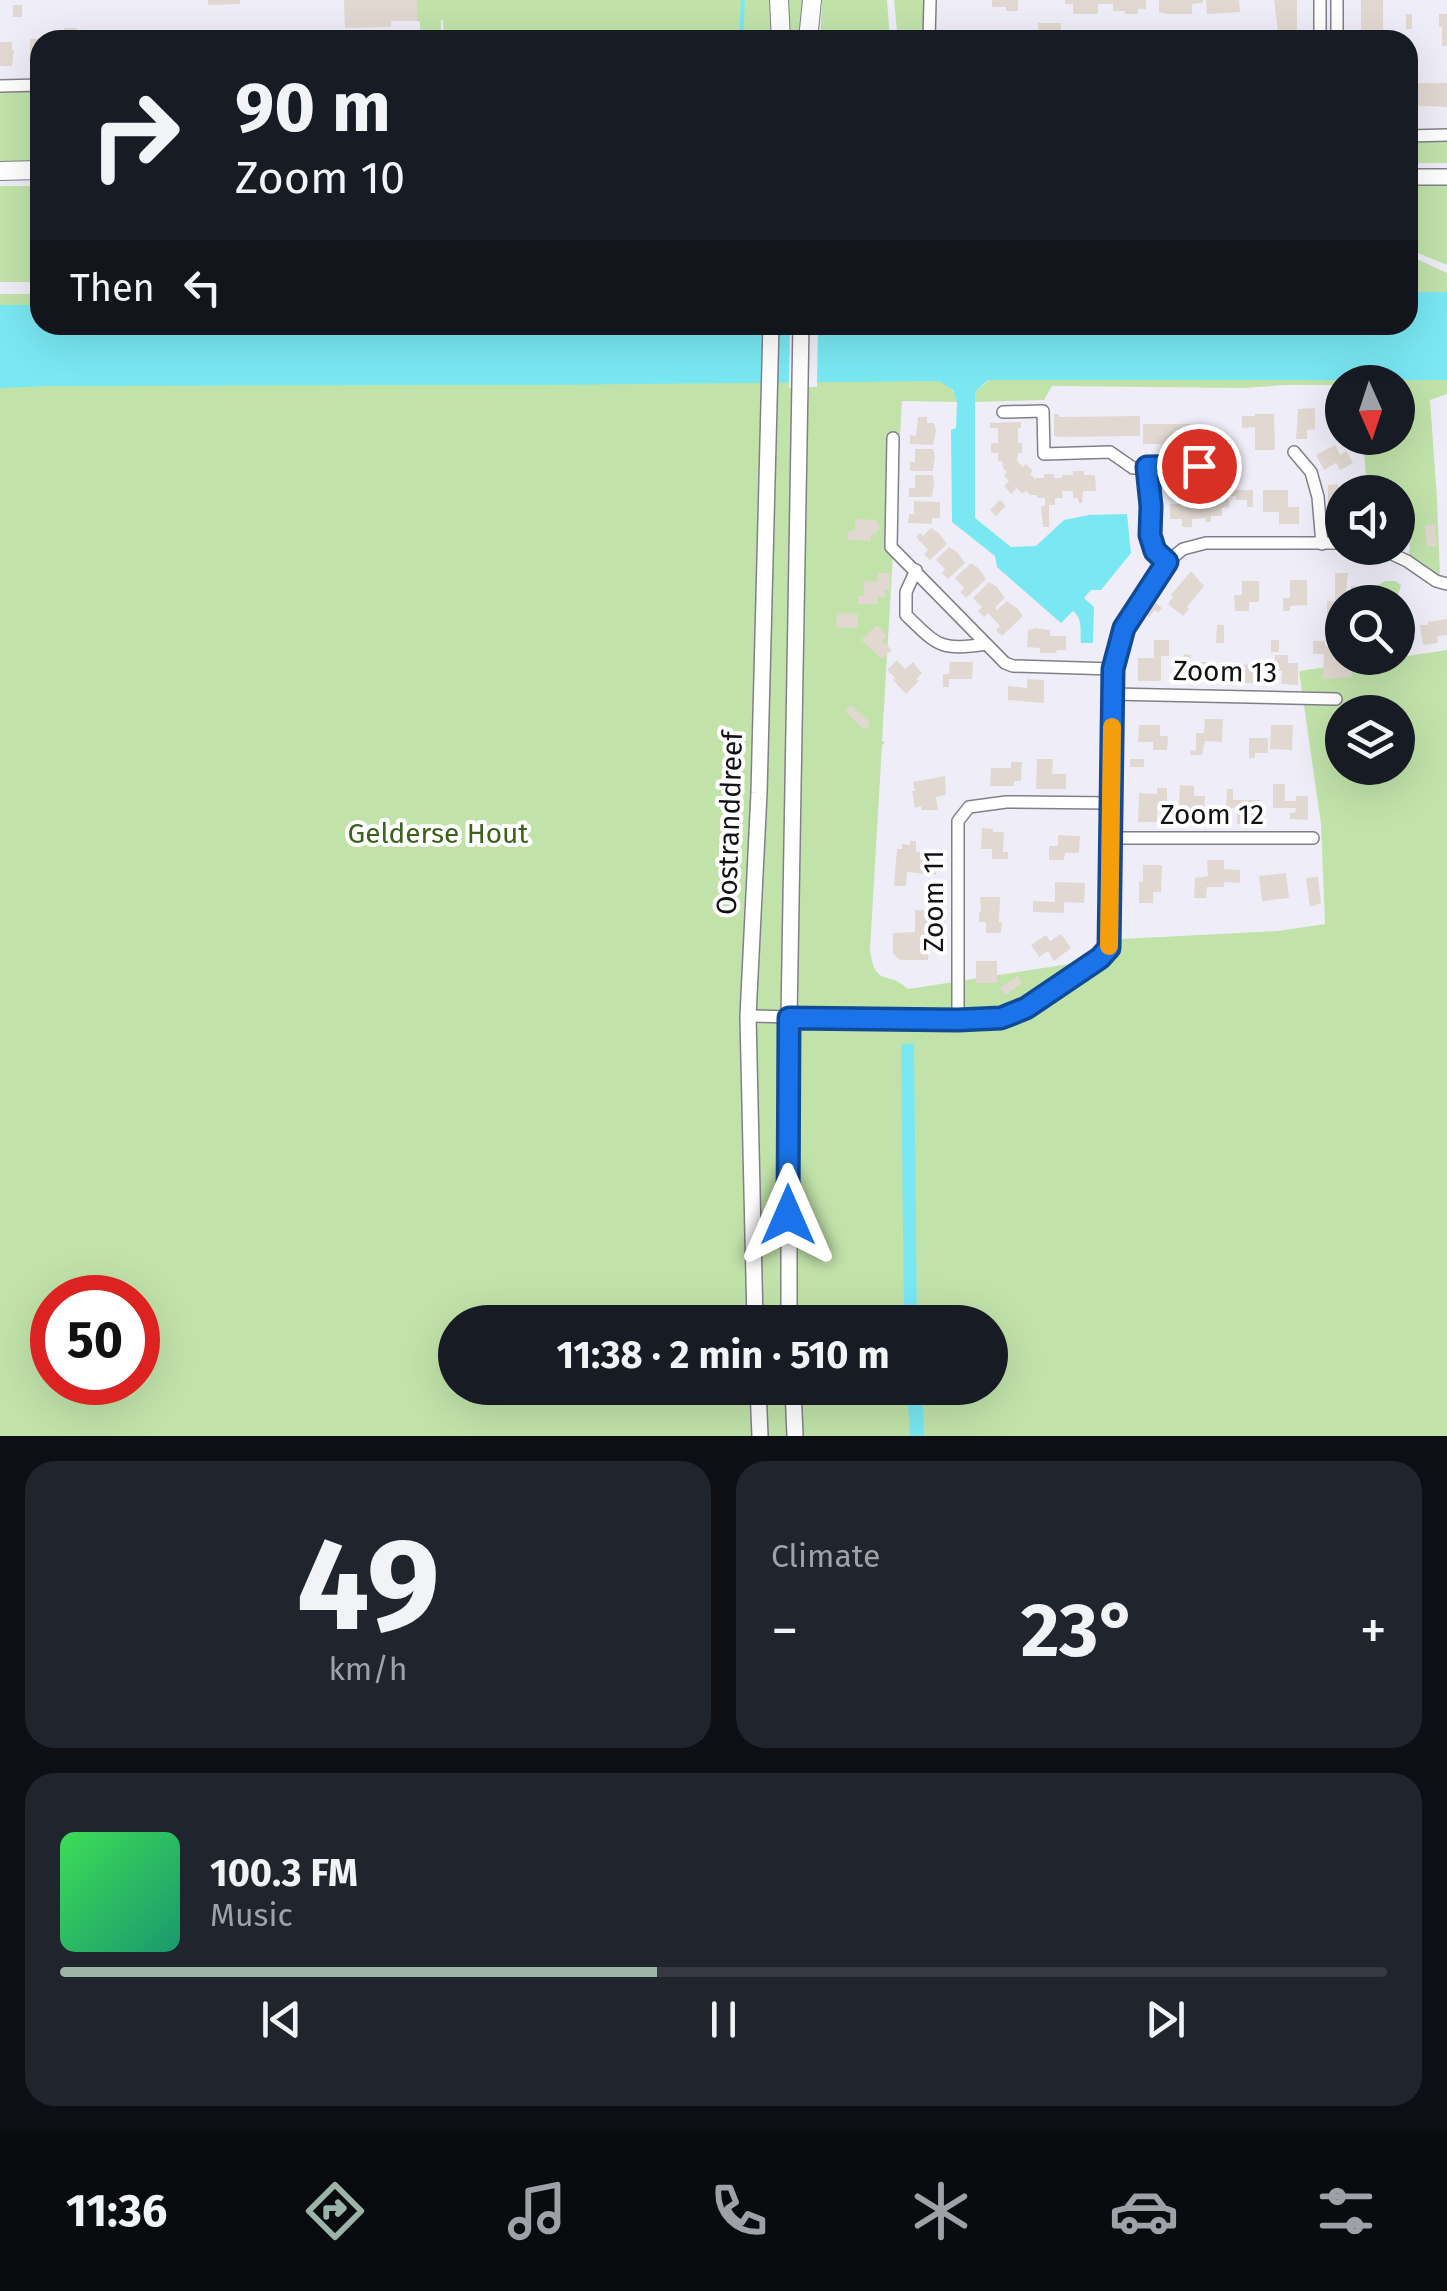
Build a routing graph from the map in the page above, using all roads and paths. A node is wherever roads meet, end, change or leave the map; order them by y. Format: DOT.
graph roads {
  1 [pos="780,0"];
  2 [pos="812,0"];
  3 [pos="930,0"];
  4 [pos="1320,0"];
  5 [pos="1337,0"];
  6 [pos="780,30"];
  7 [pos="810,30"];
  8 [pos="930,30"];
  9 [pos="1320,30"];
  10 [pos="1337,30"];
  11 [pos="0,86"];
  12 [pos="30,86"];
  13 [pos="1418,136"];
  14 [pos="1447,136"];
  15 [pos="1418,167"];
  16 [pos="1447,167"];
  17 [pos="30,170"];
  18 [pos="0,171"];
  19 [pos="1418,176"];
  20 [pos="1447,176"];
  21 [pos="771,335"];
  22 [pos="801,335"];
  23 [pos="1003,412"];
  24 [pos="893,438"];
  25 [pos="1294,452"];
  26 [pos="1199,466"];
  27 [pos="1147,467"];
  28 [pos="1322,544"];
  29 [pos="1325,544"];
  30 [pos="1167,562"];
  31 [pos="1413,565"];
  32 [pos="916,570"];
  33 [pos="1447,584"];
  34 [pos="986,644"];
  35 [pos="1113,669"];
  36 [pos="1113,694"];
  37 [pos="1325,699"];
  38 [pos="1110,803"];
  39 [pos="1112,838"];
  40 [pos="1313,838"];
  41 [pos="748,1016"];
  42 [pos="789,1018"];
  43 [pos="958,1020"];
  44 [pos="755,1305"];
  45 [pos="789,1305"];
  46 [pos="759,1405"];
  47 [pos="793,1405"];
  48 [pos="760,1436"];
  49 [pos="795,1436"];
  1 -- 6 [label="main road"];
  2 -- 7 [label="main road"];
  3 -- 8 [label="street"];
  4 -- 9 [label="street"];
  5 -- 10 [label="street"];
  11 -- 12 [label="street"];
  13 -- 14 [label="street"];
  15 -- 16 [label="main road"];
  17 -- 18 [label="main road"];
  19 -- 20 [label="main road"];
  21 -- 41 [label="main road, Oostranddreef"];
  22 -- 42 [label="main road"];
  23 -- 27 [label="street"];
  24 -- 32 [label="street"];
  25 -- 28 [label="street"];
  26 -- 27 [label="street"];
  27 -- 30 [label="street"];
  28 -- 29 [label="street"];
  28 -- 30 [label="street"];
  30 -- 35 [label="street"];
  31 -- 33 [label="street"];
  32 -- 34 [label="street"];
  32 -- 34 [label="street"];
  34 -- 35 [label="street"];
  35 -- 36 [label="street"];
  36 -- 37 [label="street, Zoom 13"];
  36 -- 38 [label="street"];
  38 -- 39 [label="street"];
  38 -- 43 [label="street, Zoom 11"];
  39 -- 40 [label="street, Zoom 12"];
  39 -- 43 [label="street"];
  41 -- 42 [label="street"];
  41 -- 44 [label="main road, Oostranddreef"];
  42 -- 43 [label="street"];
  42 -- 45 [label="main road"];
  46 -- 48 [label="main road"];
  47 -- 49 [label="main road"];
}
